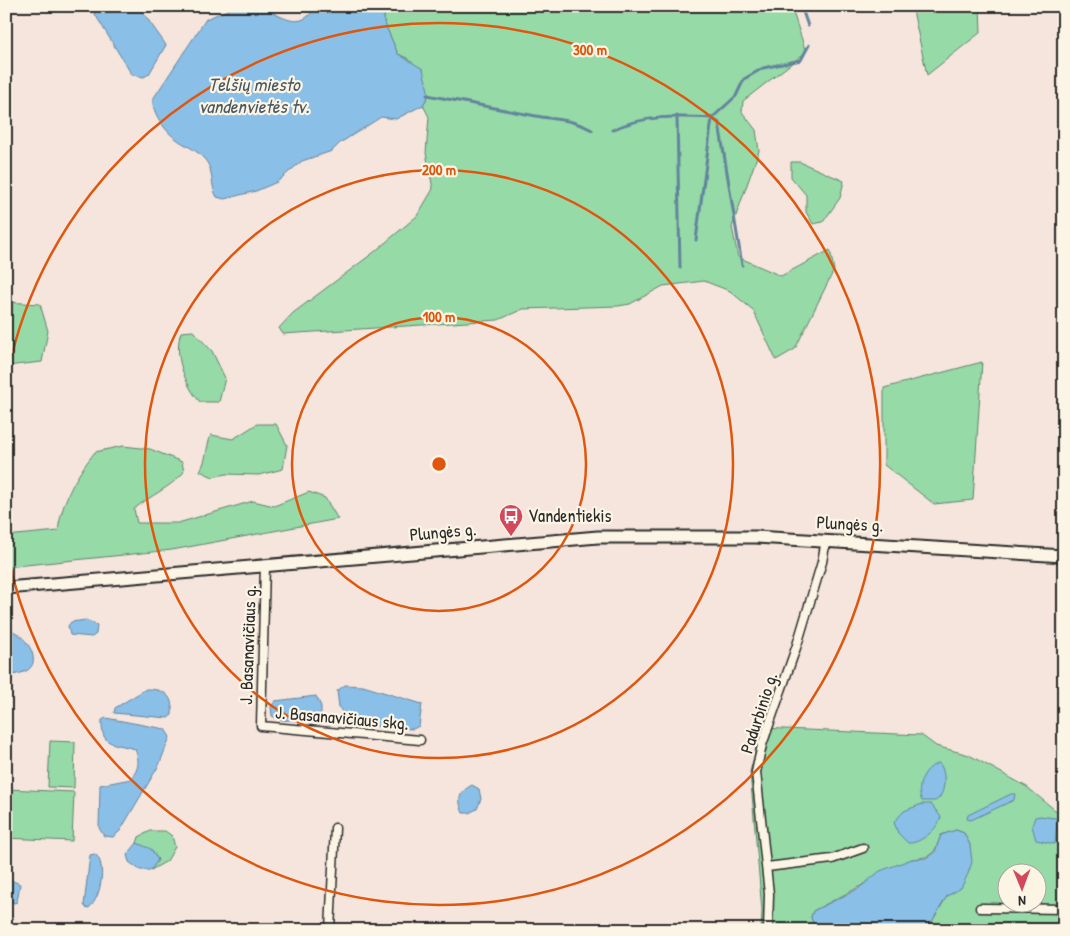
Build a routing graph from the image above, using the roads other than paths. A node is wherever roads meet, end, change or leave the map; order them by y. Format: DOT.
graph roads {
  1 [pos="826,540"];
  2 [pos="1064,556"];
  3 [pos="265,565"];
  4 [pos="6,588"];
  5 [pos="261,726"];
  6 [pos="420,740"];
  7 [pos="335,828"];
  8 [pos="863,848"];
  9 [pos="767,867"];
  10 [pos="980,908"];
  11 [pos="1064,909"];
  12 [pos="330,930"];
  13 [pos="768,930"];
  1 -- 2 [label="main road, Plungės g."];
  1 -- 3 [label="main road, Plungės g."];
  1 -- 9 [label="street, Padurbinio g."];
  3 -- 4 [label="main road, Plungės g."];
  3 -- 5 [label="street, J. Basanavičiaus g."];
  5 -- 6 [label="street, J. Basanavičiaus skg."];
  7 -- 12 [label="street"];
  8 -- 9 [label="street"];
  9 -- 13 [label="street, Padurbinio g."];
  10 -- 11 [label="street"];
}
